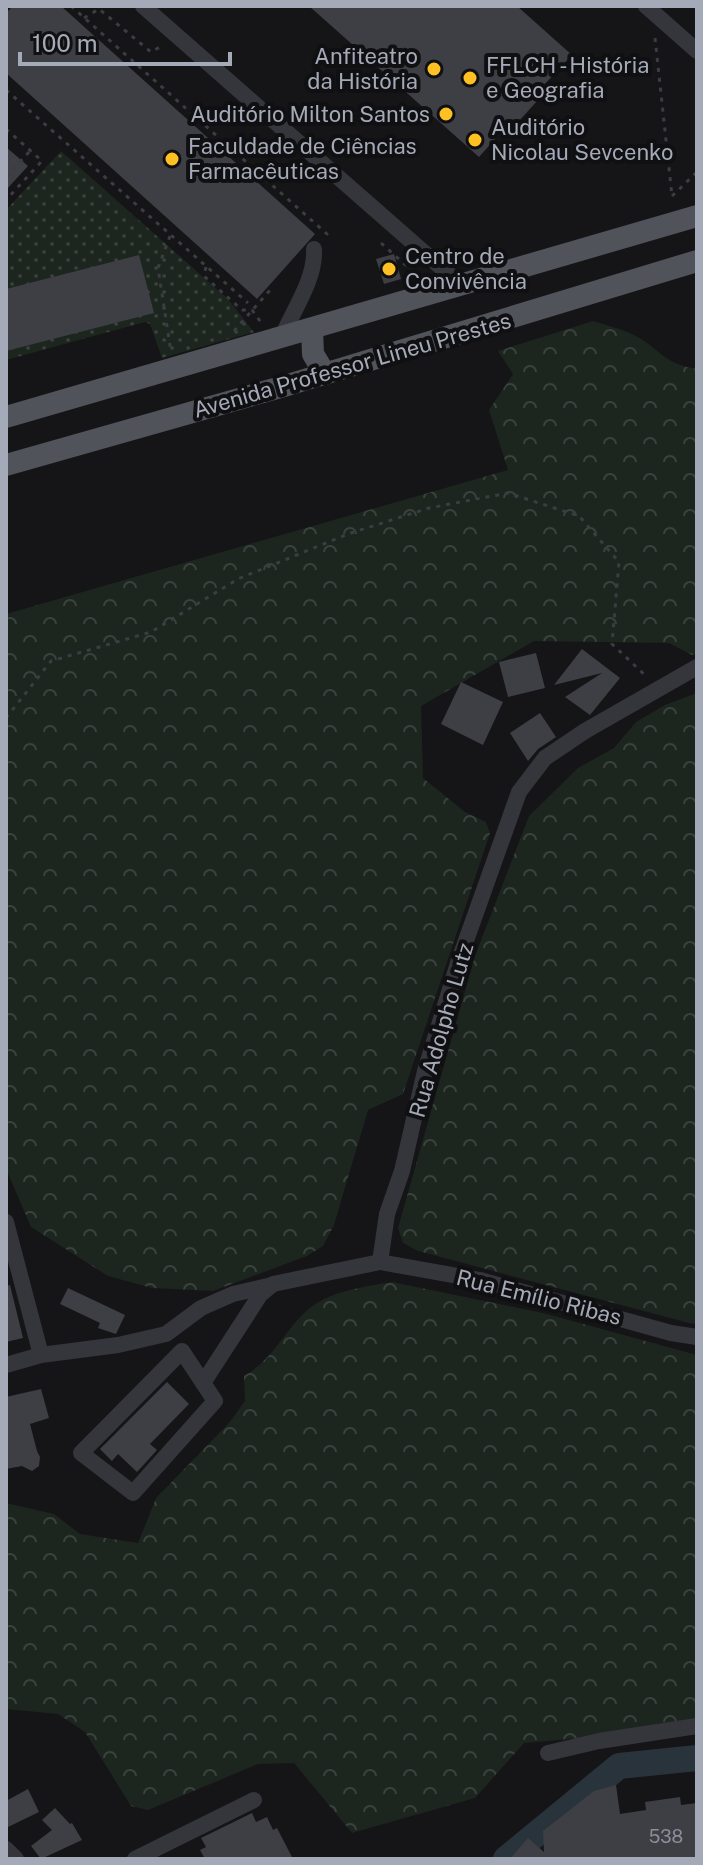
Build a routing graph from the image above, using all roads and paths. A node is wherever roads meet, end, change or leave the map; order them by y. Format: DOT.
graph roads {
  1 [pos="71,6"];
  2 [pos="143,6"];
  3 [pos="657,10"];
  4 [pos="84,18"];
  5 [pos="655,38"];
  6 [pos="160,47"];
  7 [pos="697,51"];
  8 [pos="6,90"];
  9 [pos="6,129"];
  10 [pos="29,152"];
  11 [pos="697,172"];
  12 [pos="6,177"];
  13 [pos="6,200"];
  14 [pos="697,216"];
  15 [pos="170,236"];
  16 [pos="381,243"];
  17 [pos="314,249"];
  18 [pos="697,261"];
  19 [pos="206,267"];
  20 [pos="460,284"];
  21 [pos="271,289"];
  22 [pos="435,292"];
  23 [pos="248,303"];
  24 [pos="252,310"];
  25 [pos="312,329"];
  26 [pos="231,335"];
  27 [pos="285,338"];
  28 [pos="173,369"];
  29 [pos="325,374"];
  30 [pos="301,381"];
  31 [pos="6,417"];
  32 [pos="6,465"];
  33 [pos="697,667"];
  34 [pos="659,688"];
  35 [pos="6,718"];
  36 [pos="6,1222"];
  37 [pos="380,1262"];
  38 [pos="273,1284"];
  39 [pos="697,1337"];
  40 [pos="41,1355"];
  41 [pos="6,1365"];
  42 [pos="203,1383"];
  43 [pos="697,1726"];
  44 [pos="548,1753"];
  45 [pos="254,1800"];
  46 [pos="135,1859"];
  1 -- 4 [label="path"];
  2 -- 20 [label="street"];
  3 -- 7 [label="street"];
  4 -- 6 [label="path"];
  4 -- 17 [label="path"];
  5 -- 11 [label="path"];
  8 -- 15 [label="path"];
  9 -- 13 [label="path"];
  10 -- 12 [label="path"];
  14 -- 20 [label="main road, Avenida Professor Lineu Prestes"];
  15 -- 19 [label="path"];
  15 -- 28 [label="path"];
  16 -- 22 [label="path"];
  17 -- 27 [label="street"];
  18 -- 29 [label="main road, Avenida Professor Lineu Prestes"];
  19 -- 23 [label="path"];
  19 -- 24 [label="path"];
  20 -- 22 [label="main road, Avenida Professor Lineu Prestes"];
  21 -- 24 [label="path"];
  22 -- 25 [label="main road, Avenida Professor Lineu Prestes"];
  24 -- 26 [label="path"];
  25 -- 27 [label="main road, Avenida Professor Lineu Prestes"];
  25 -- 29 [label="main road"];
  27 -- 28 [label="main road, Avenida Professor Lineu Prestes"];
  27 -- 30 [label="main road"];
  28 -- 31 [label="main road, Avenida Professor Lineu Prestes"];
  29 -- 30 [label="main road, Avenida Professor Lineu Prestes"];
  30 -- 32 [label="main road, Avenida Professor Lineu Prestes"];
  33 -- 34 [label="street, Rua Adolpho Lutz"];
  34 -- 35 [label="path"];
  34 -- 37 [label="street, Rua Adolpho Lutz"];
  36 -- 40 [label="street"];
  37 -- 38 [label="street"];
  37 -- 39 [label="street, Rua Emílio Ribas"];
  38 -- 40 [label="street"];
  38 -- 42 [label="street"];
  40 -- 41 [label="street"];
  42 -- 42 [label="street"];
  43 -- 44 [label="street"];
  45 -- 46 [label="street"];
}
